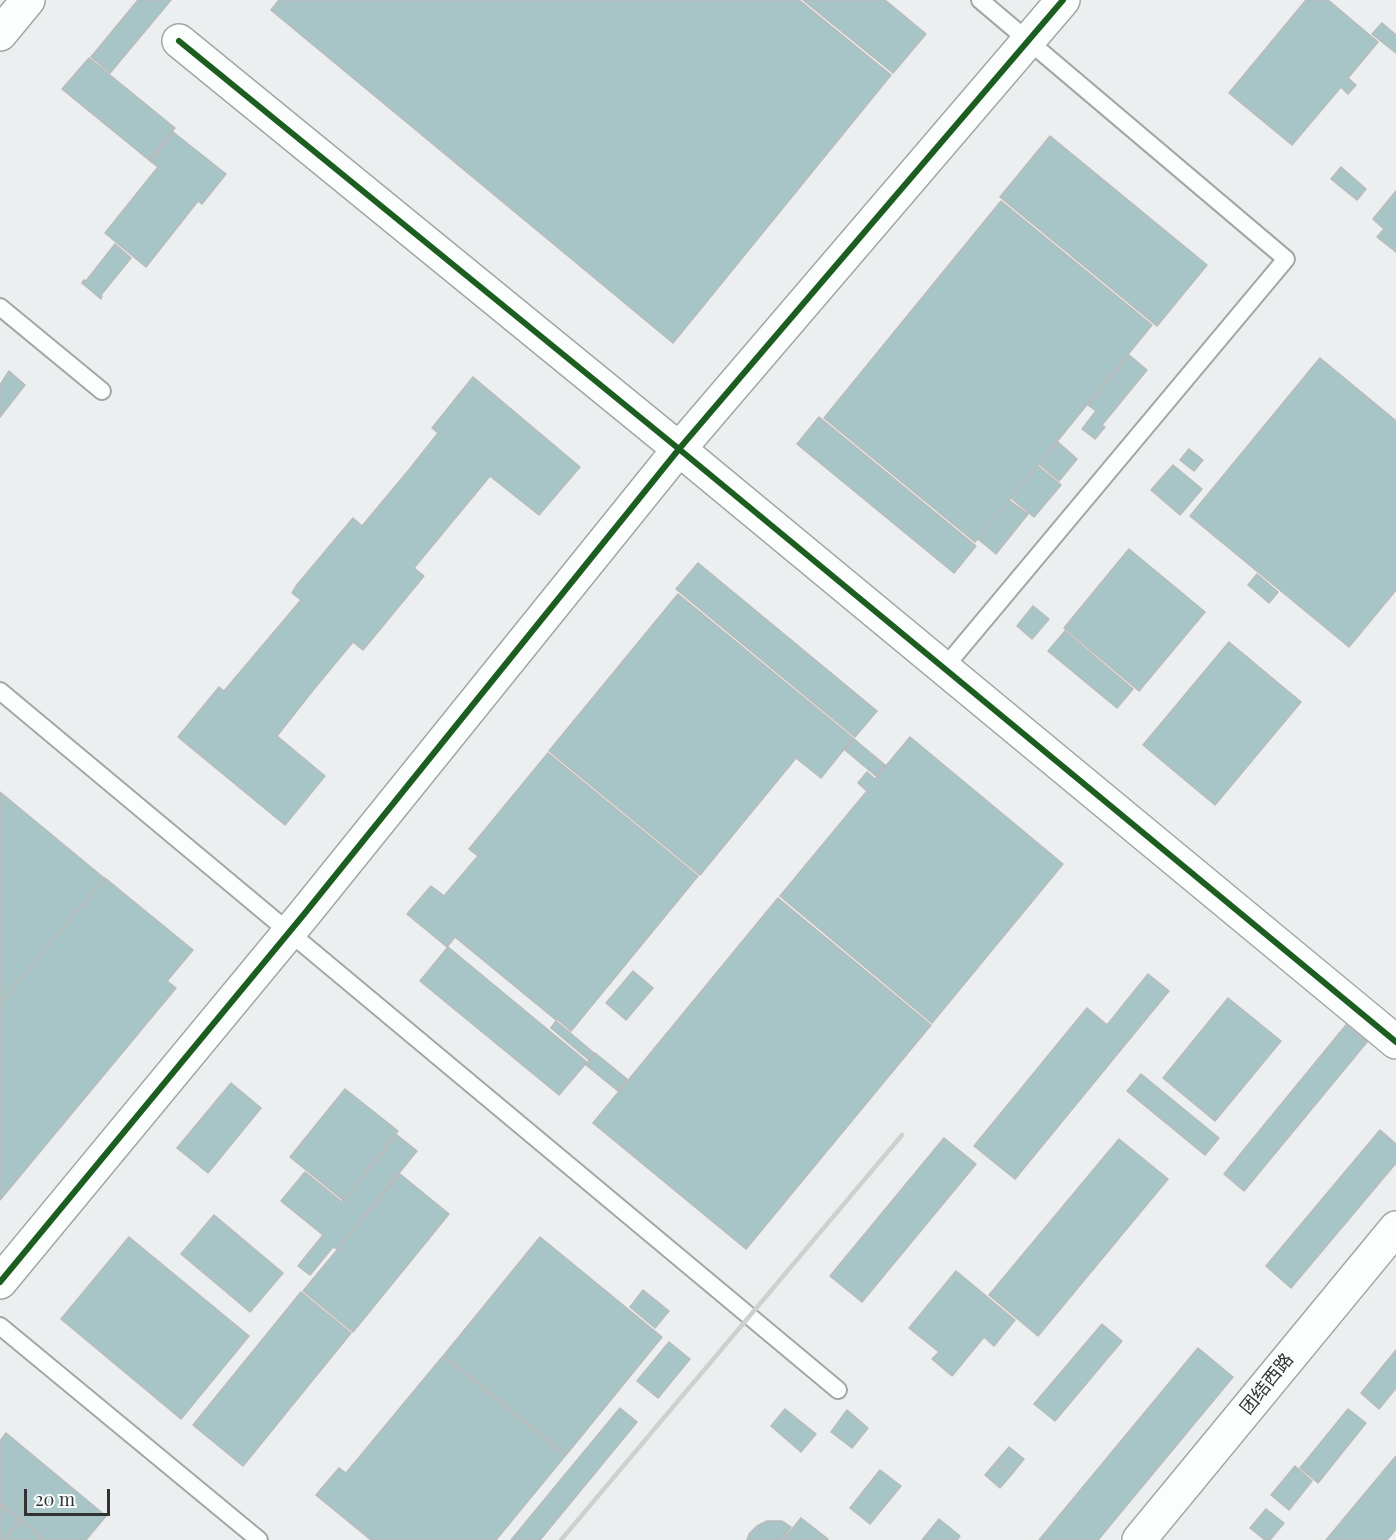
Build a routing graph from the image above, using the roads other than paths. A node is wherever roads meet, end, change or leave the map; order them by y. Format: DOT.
graph roads {
  1 [pos="28,0"];
  2 [pos="980,0"];
  3 [pos="1063,0"];
  4 [pos="0,34"];
  5 [pos="179,41"];
  6 [pos="1030,41"];
  7 [pos="0,307"];
  8 [pos="102,391"];
  9 [pos="679,448"];
  10 [pos="945,668"];
  11 [pos="0,691"];
  12 [pos="289,932"];
  13 [pos="1396,1042"];
  14 [pos="1396,1228"];
  15 [pos="0,1282"];
  16 [pos="0,1326"];
  17 [pos="838,1390"];
  18 [pos="259,1540"];
  19 [pos="1139,1540"];
  1 -- 4 [label="street"];
  2 -- 6 [label="lane"];
  3 -- 6 [label="street"];
  5 -- 9 [label="street"];
  6 -- 9 [label="street"];
  6 -- 10 [label="lane"];
  7 -- 8 [label="lane"];
  9 -- 10 [label="street"];
  9 -- 12 [label="street"];
  10 -- 13 [label="street"];
  11 -- 12 [label="lane"];
  12 -- 15 [label="street"];
  12 -- 17 [label="lane"];
  14 -- 19 [label="street, 团结西路"];
  16 -- 18 [label="lane"];
}
